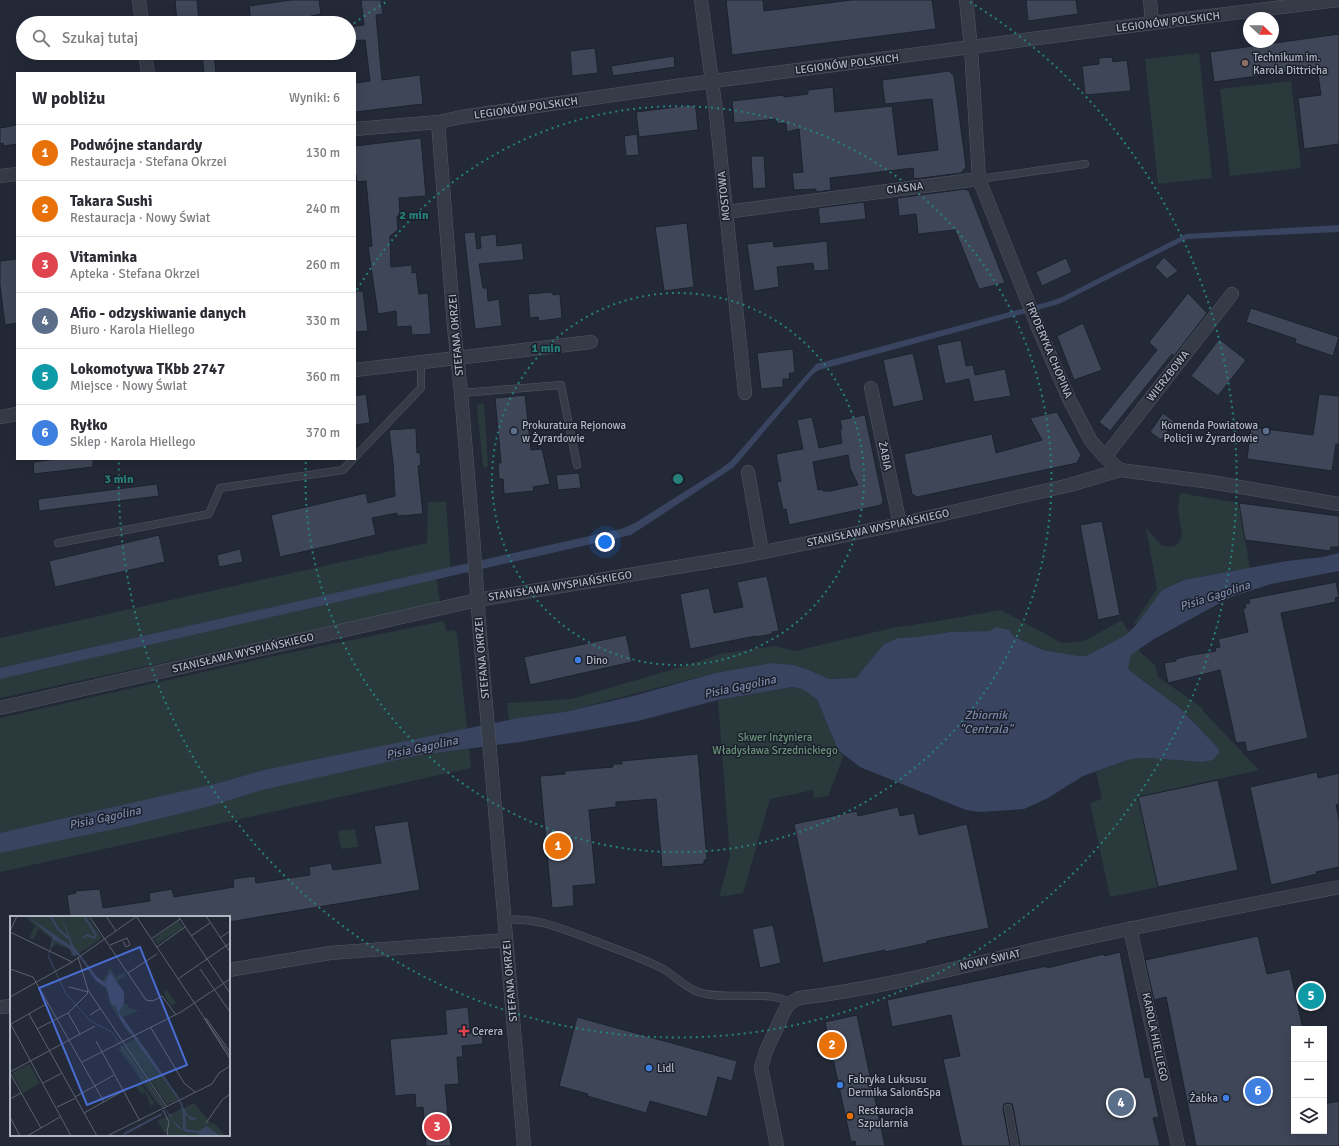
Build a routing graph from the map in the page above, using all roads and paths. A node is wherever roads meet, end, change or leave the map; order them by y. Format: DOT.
graph roads {
  1 [pos="139,0"];
  2 [pos="702,0"];
  3 [pos="966,0"];
  4 [pos="1150,0"];
  5 [pos="1339,0"];
  6 [pos="141,16"];
  7 [pos="1152,23"];
  8 [pos="972,48"];
  9 [pos="146,60"];
  10 [pos="148,72"];
  11 [pos="712,81"];
  12 [pos="438,122"];
  13 [pos="356,129"];
  14 [pos="1085,164"];
  15 [pos="16,174"];
  16 [pos="0,176"];
  17 [pos="979,179"];
  18 [pos="726,212"];
  19 [pos="1232,294"];
  20 [pos="592,342"];
  21 [pos="457,357"];
  22 [pos="420,362"];
  23 [pos="356,370"];
  24 [pos="871,388"];
  25 [pos="462,393"];
  26 [pos="745,393"];
  27 [pos="16,414"];
  28 [pos="0,417"];
  29 [pos="356,456"];
  30 [pos="1105,457"];
  31 [pos="352,460"];
  32 [pos="577,465"];
  33 [pos="1120,470"];
  34 [pos="748,472"];
  35 [pos="1339,504"];
  36 [pos="900,524"];
  37 [pos="58,543"];
  38 [pos="762,552"];
  39 [pos="477,600"];
  40 [pos="0,708"];
  41 [pos="1339,886"];
  42 [pos="504,920"];
  43 [pos="1130,928"];
  44 [pos="506,940"];
  45 [pos="230,970"];
  46 [pos="790,1003"];
  47 [pos="10,1006"];
  48 [pos="0,1007"];
  49 [pos="1008,1108"];
  50 [pos="524,1146"];
  51 [pos="777,1146"];
  52 [pos="1015,1146"];
  53 [pos="1178,1146"];
  1 -- 6 [label="street"];
  2 -- 11 [label="street, MOSTOWA"];
  3 -- 8 [label="street, FRYDERYKA CHOPINA"];
  4 -- 7 [label="street"];
  5 -- 7 [label="street, LEGIONÓW POLSKICH"];
  7 -- 8 [label="street, LEGIONÓW POLSKICH"];
  8 -- 11 [label="street, LEGIONÓW POLSKICH"];
  8 -- 17 [label="street, FRYDERYKA CHOPINA"];
  9 -- 10 [label="street"];
  11 -- 12 [label="street, LEGIONÓW POLSKICH"];
  11 -- 18 [label="street, MOSTOWA"];
  12 -- 13 [label="street, LEGIONÓW POLSKICH"];
  12 -- 21 [label="street, STEFANA OKRZEI"];
  14 -- 17 [label="lane, CIASNA"];
  15 -- 16 [label="street"];
  17 -- 18 [label="street, CIASNA"];
  17 -- 30 [label="street, FRYDERYKA CHOPINA"];
  18 -- 26 [label="street, MOSTOWA"];
  19 -- 30 [label="street, WIERZBOWA"];
  20 -- 21 [label="street"];
  21 -- 22 [label="street"];
  21 -- 25 [label="street, STEFANA OKRZEI"];
  22 -- 23 [label="street"];
  22 -- 29 [label="lane"];
  24 -- 36 [label="street, ŻABIA"];
  25 -- 32 [label="lane"];
  25 -- 39 [label="street, STEFANA OKRZEI"];
  27 -- 28 [label="street"];
  30 -- 33 [label="street, FRYDERYKA CHOPINA"];
  31 -- 37 [label="lane"];
  33 -- 35 [label="street"];
  33 -- 36 [label="street, STANISŁAWA WYSPIAŃSKIEGO"];
  34 -- 38 [label="street"];
  36 -- 38 [label="street, STANISŁAWA WYSPIAŃSKIEGO"];
  38 -- 39 [label="street, STANISŁAWA WYSPIAŃSKIEGO"];
  39 -- 40 [label="street, STANISŁAWA WYSPIAŃSKIEGO"];
  39 -- 42 [label="street, STEFANA OKRZEI"];
  41 -- 43 [label="street, NOWY ŚWIAT"];
  42 -- 44 [label="street, STEFANA OKRZEI"];
  42 -- 46 [label="lane"];
  43 -- 46 [label="street, NOWY ŚWIAT"];
  43 -- 53 [label="street, KAROLA HIELLEGO"];
  44 -- 45 [label="street"];
  44 -- 50 [label="street, STEFANA OKRZEI"];
  46 -- 51 [label="street"];
  47 -- 48 [label="street"];
  49 -- 52 [label="lane"];
}
